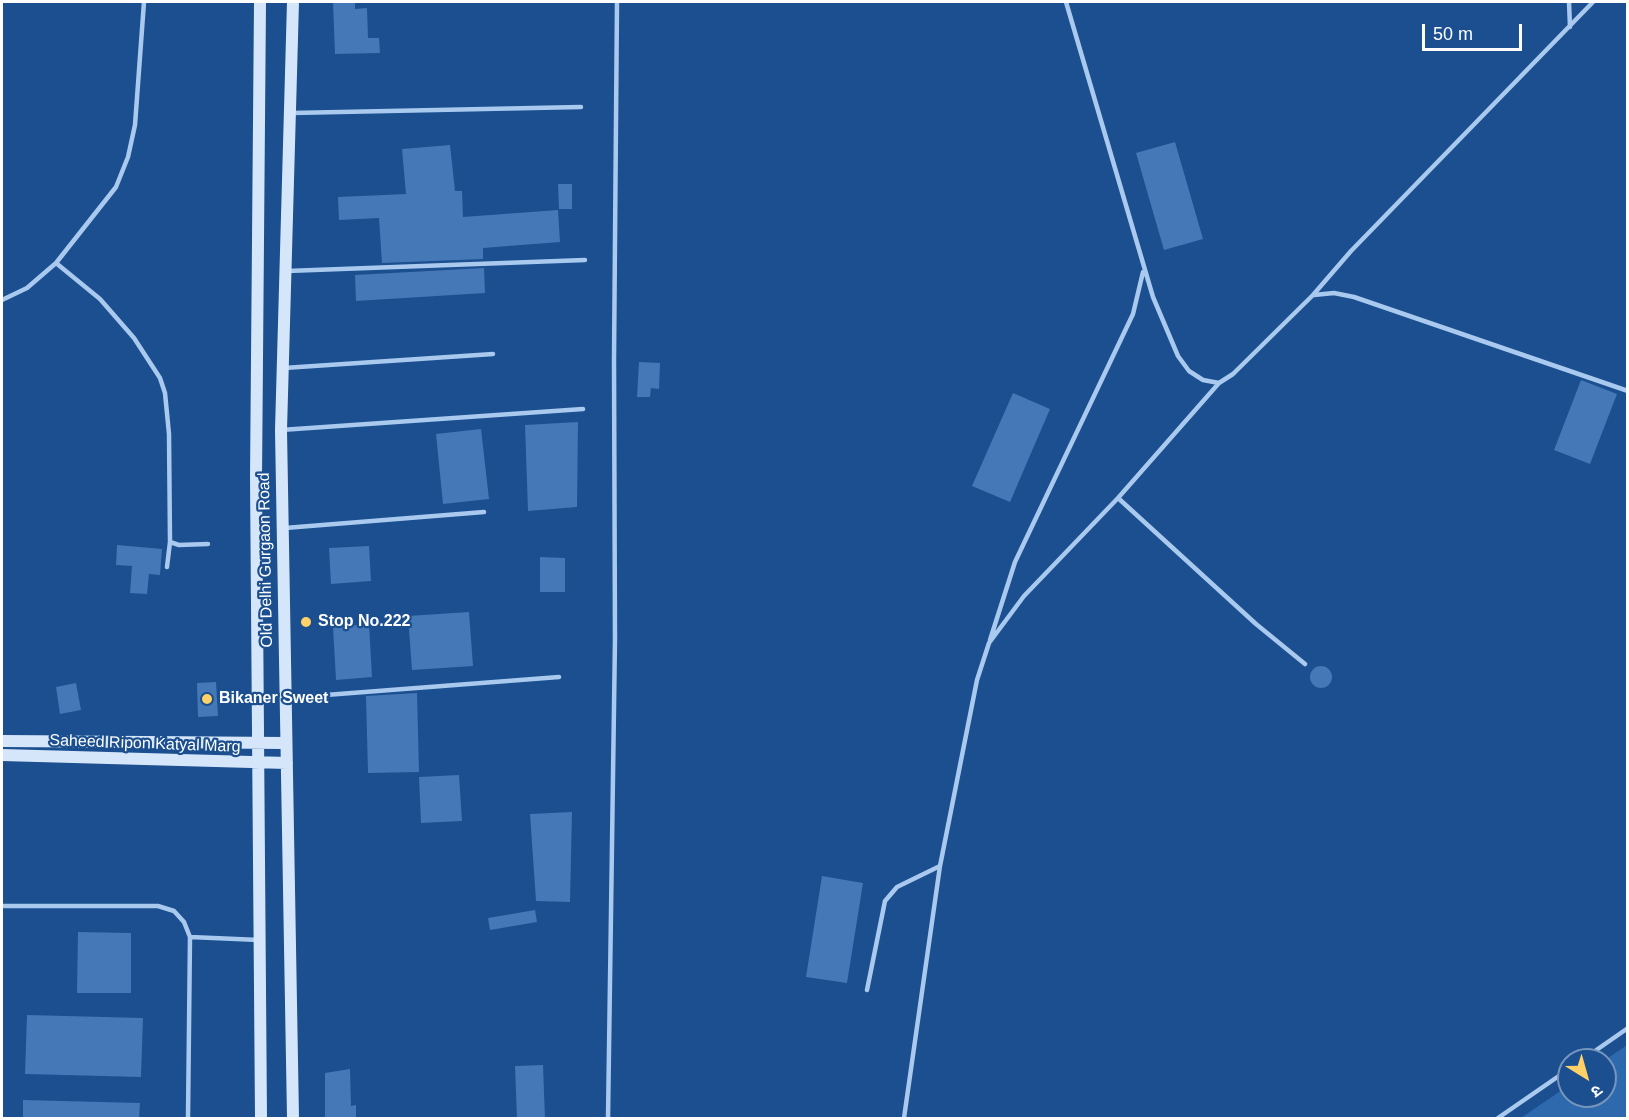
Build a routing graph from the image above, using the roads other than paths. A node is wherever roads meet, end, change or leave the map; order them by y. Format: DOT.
graph roads {
  1 [pos="144,2"];
  2 [pos="260,2"];
  3 [pos="293,2"];
  4 [pos="617,2"];
  5 [pos="1066,2"];
  6 [pos="1569,2"];
  7 [pos="1593,2"];
  8 [pos="1570,27"];
  9 [pos="581,107"];
  10 [pos="290,113"];
  11 [pos="585,260"];
  12 [pos="56,263"];
  13 [pos="1143,269"];
  14 [pos="285,271"];
  15 [pos="1313,295"];
  16 [pos="2,300"];
  17 [pos="493,354"];
  18 [pos="281,368"];
  19 [pos="1219,383"];
  20 [pos="1628,391"];
  21 [pos="584,409"];
  22 [pos="281,430"];
  23 [pos="1118,498"];
  24 [pos="484,512"];
  25 [pos="282,528"];
  26 [pos="170,542"];
  27 [pos="208,544"];
  28 [pos="167,567"];
  29 [pos="989,643"];
  30 [pos="1305,664"];
  31 [pos="559,678"];
  32 [pos="285,698"];
  33 [pos="2,741"];
  34 [pos="259,742"];
  35 [pos="286,743"];
  36 [pos="2,755"];
  37 [pos="287,763"];
  38 [pos="259,764"];
  39 [pos="940,866"];
  40 [pos="2,906"];
  41 [pos="190,937"];
  42 [pos="259,940"];
  43 [pos="867,990"];
  44 [pos="1628,1028"];
  45 [pos="1599,1048"];
  46 [pos="1557,1077"];
  47 [pos="188,1119"];
  48 [pos="261,1119"];
  49 [pos="293,1119"];
  50 [pos="608,1119"];
  51 [pos="904,1119"];
  52 [pos="1498,1119"];
  1 -- 12 [label="lane"];
  2 -- 34 [label="main road, Old Delhi Gurgaon Road"];
  3 -- 10 [label="main road, Old Delhi Gurgaon Road"];
  4 -- 50 [label="lane"];
  5 -- 13 [label="lane"];
  6 -- 8 [label="lane"];
  7 -- 8 [label="lane"];
  8 -- 15 [label="lane"];
  9 -- 10 [label="lane"];
  10 -- 14 [label="main road, Old Delhi Gurgaon Road"];
  11 -- 14 [label="lane"];
  12 -- 16 [label="lane"];
  12 -- 26 [label="lane"];
  13 -- 19 [label="lane"];
  13 -- 29 [label="lane"];
  14 -- 18 [label="main road, Old Delhi Gurgaon Road"];
  15 -- 19 [label="lane"];
  15 -- 20 [label="lane"];
  17 -- 18 [label="lane"];
  18 -- 22 [label="main road, Old Delhi Gurgaon Road"];
  19 -- 23 [label="lane"];
  21 -- 22 [label="lane"];
  22 -- 25 [label="main road, Old Delhi Gurgaon Road"];
  23 -- 29 [label="lane"];
  23 -- 30 [label="lane"];
  24 -- 25 [label="lane"];
  25 -- 32 [label="main road, Old Delhi Gurgaon Road"];
  26 -- 27 [label="lane"];
  26 -- 28 [label="lane"];
  29 -- 39 [label="lane"];
  31 -- 32 [label="lane"];
  32 -- 35 [label="main road, Old Delhi Gurgaon Road"];
  33 -- 34 [label="main road, Saheed Ripon Katyal Marg"];
  34 -- 35 [label="main road, Saheed Ripon Katyal Marg"];
  34 -- 38 [label="main road, Old Delhi Gurgaon Road"];
  35 -- 37 [label="main road, Old Delhi Gurgaon Road"];
  36 -- 38 [label="main road, Saheed Ripon Katyal Marg"];
  37 -- 38 [label="main road, Saheed Ripon Katyal Marg"];
  37 -- 49 [label="main road, Old Delhi Gurgaon Road"];
  38 -- 42 [label="main road, Old Delhi Gurgaon Road"];
  39 -- 43 [label="lane"];
  39 -- 51 [label="lane"];
  40 -- 41 [label="lane"];
  41 -- 42 [label="lane"];
  41 -- 47 [label="lane"];
  42 -- 48 [label="main road, Old Delhi Gurgaon Road"];
  44 -- 45 [label="lane"];
  46 -- 52 [label="lane"];
}
